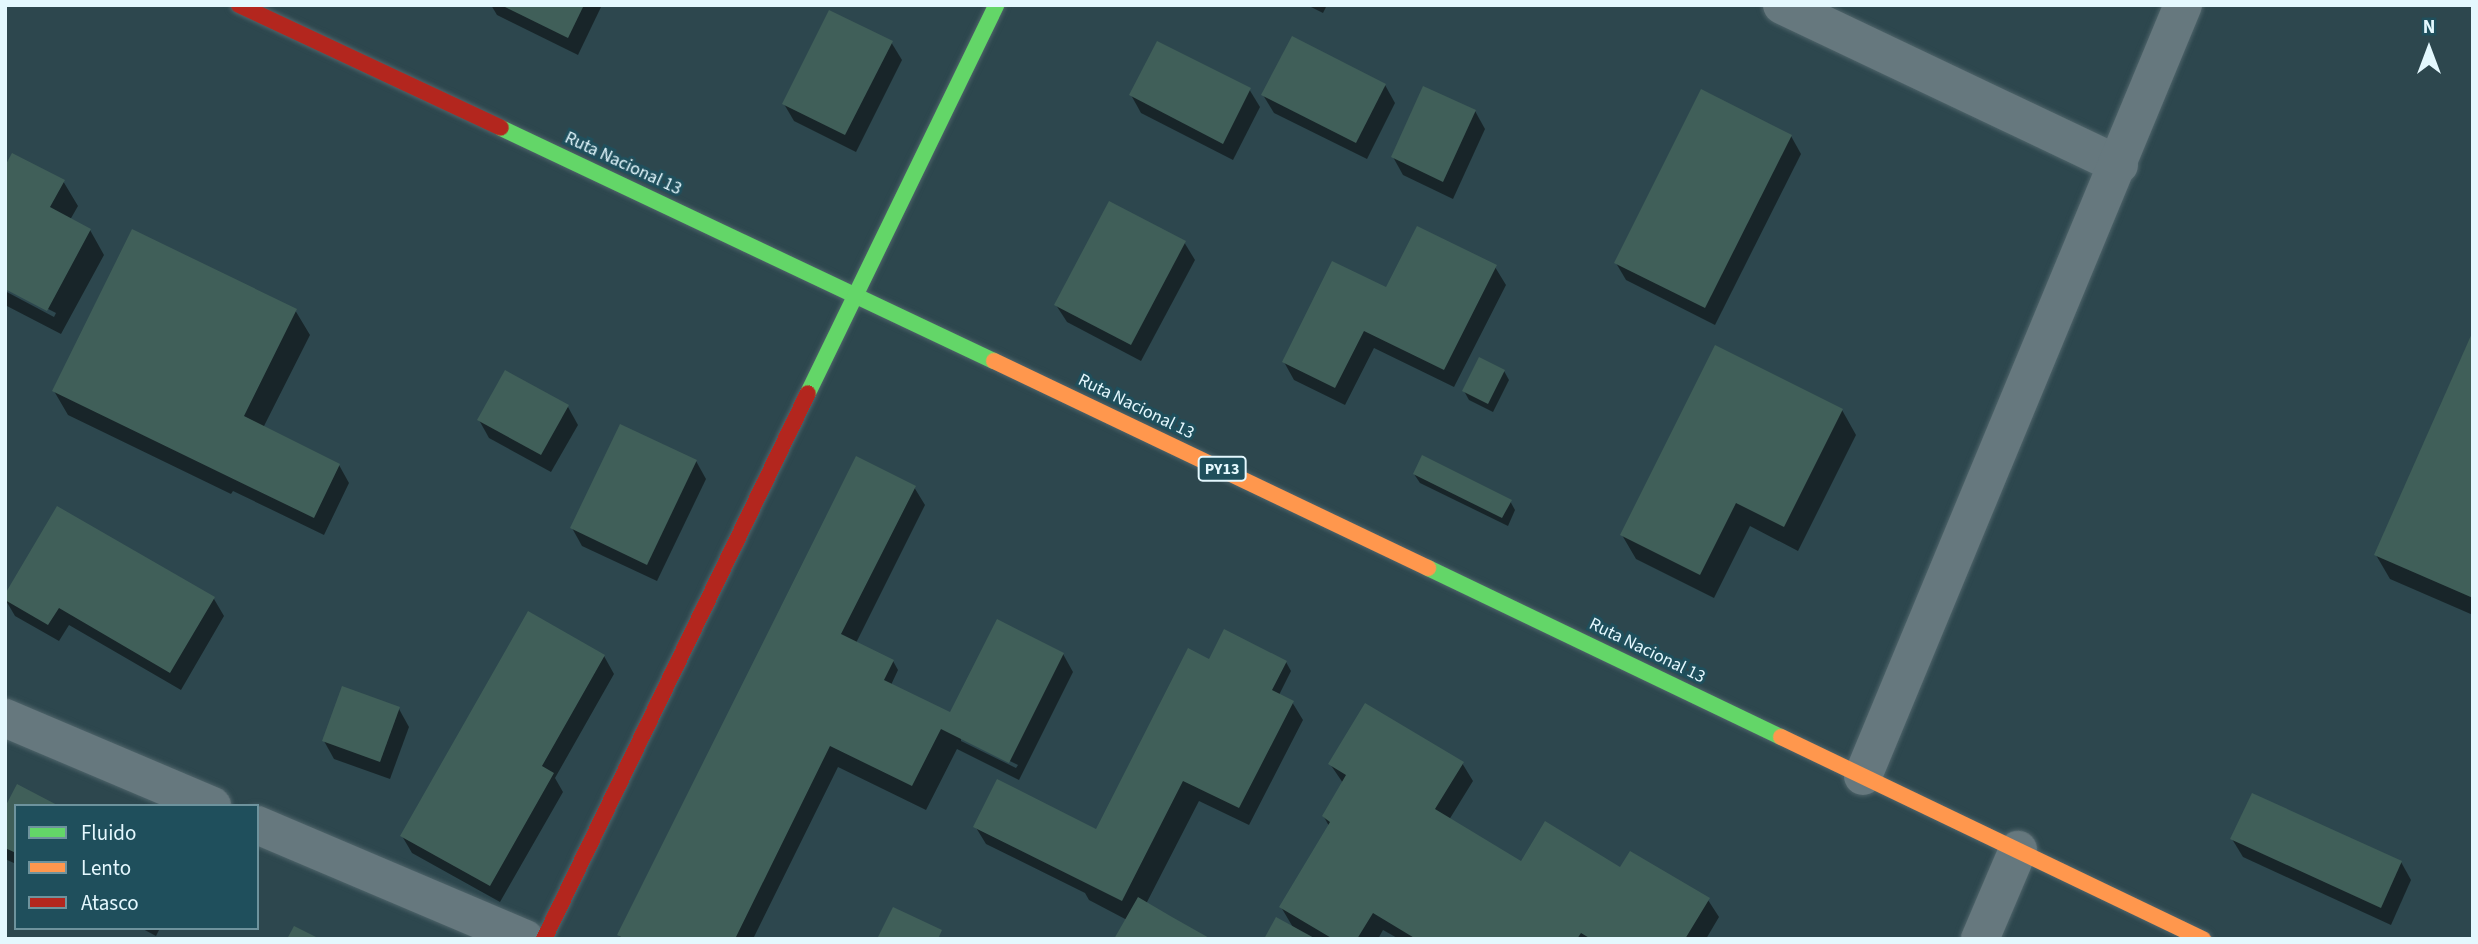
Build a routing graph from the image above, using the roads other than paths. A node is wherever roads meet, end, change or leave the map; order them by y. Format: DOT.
graph roads {
  1 [pos="239,5"];
  2 [pos="996,5"];
  3 [pos="1782,5"];
  4 [pos="2183,5"];
  5 [pos="2119,164"];
  6 [pos="857,295"];
  7 [pos="5,718"];
  8 [pos="1863,776"];
  9 [pos="207,804"];
  10 [pos="259,826"];
  11 [pos="2018,850"];
  12 [pos="525,939"];
  13 [pos="544,939"];
  14 [pos="1980,939"];
  15 [pos="2203,939"];
  1 -- 6 [label="main road, Ruta Nacional 13 / PY13"];
  2 -- 6 [label="main road"];
  3 -- 5 [label="street"];
  4 -- 5 [label="street"];
  5 -- 8 [label="street"];
  6 -- 8 [label="main road, Ruta Nacional 13 / PY13"];
  6 -- 13 [label="main road"];
  7 -- 9 [label="street"];
  8 -- 11 [label="main road, Ruta Nacional 13 / PY13"];
  10 -- 12 [label="street"];
  11 -- 14 [label="street"];
  11 -- 15 [label="main road, Ruta Nacional 13 / PY13"];
}
